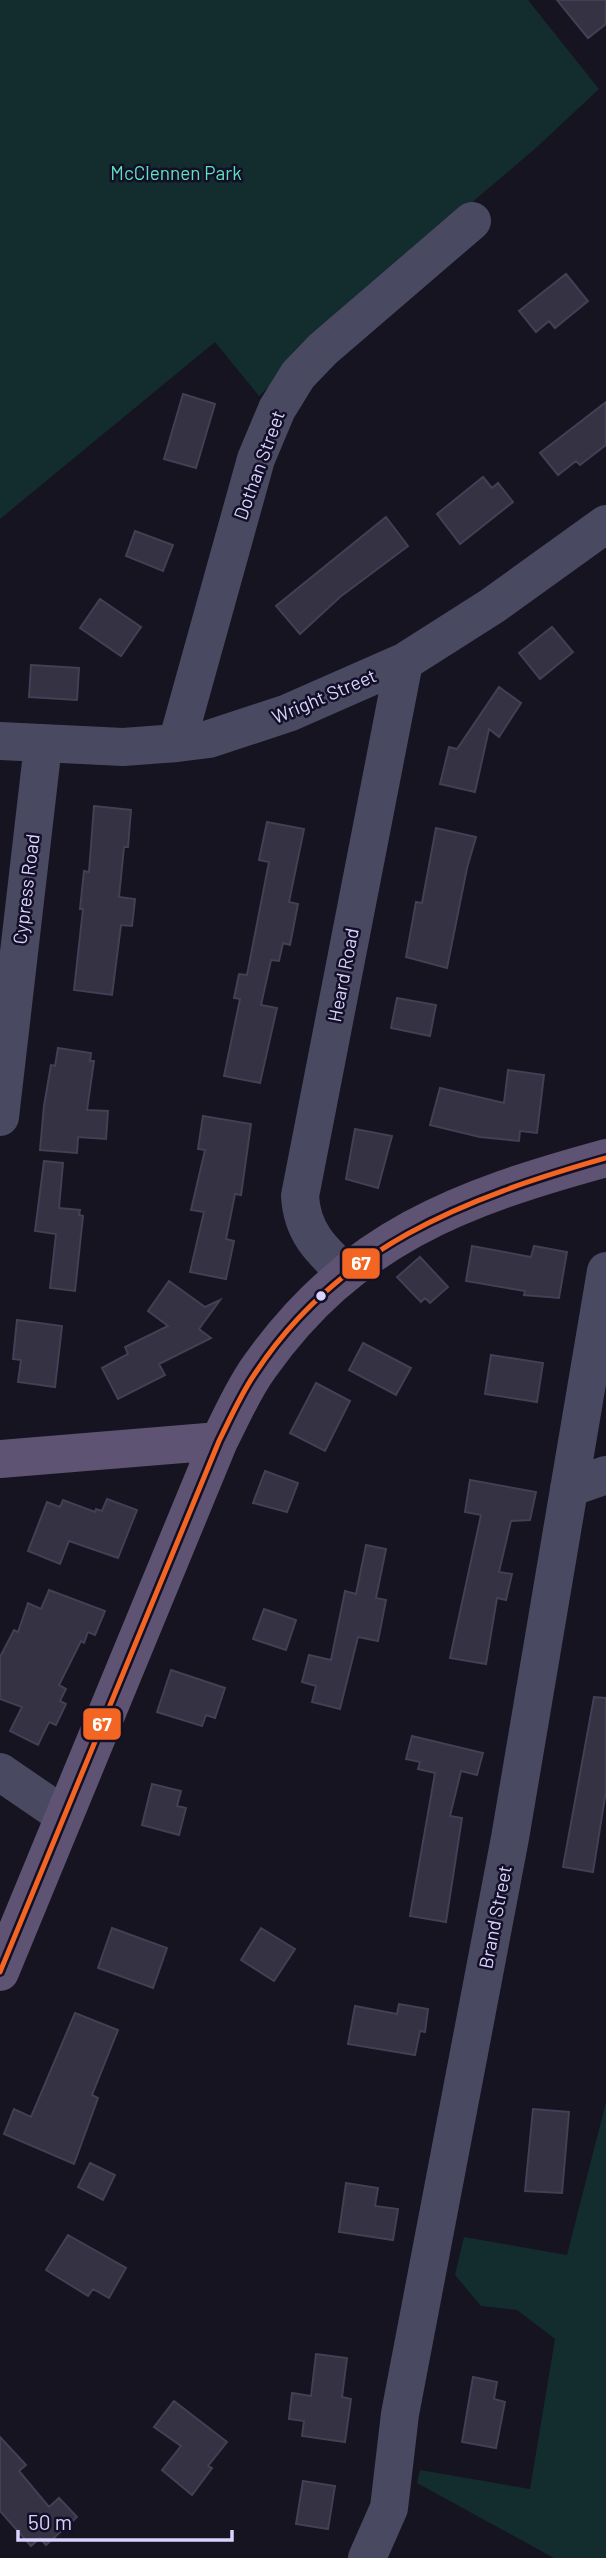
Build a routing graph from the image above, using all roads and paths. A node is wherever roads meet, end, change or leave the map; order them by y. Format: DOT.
graph roads {
  1 [pos="472,221"];
  2 [pos="606,524"];
  3 [pos="404,662"];
  4 [pos="0,741"];
  5 [pos="177,743"];
  6 [pos="43,745"];
  7 [pos="0,1117"];
  8 [pos="606,1158"];
  9 [pos="606,1271"];
  10 [pos="346,1273"];
  11 [pos="219,1441"];
  12 [pos="0,1460"];
  13 [pos="606,1475"];
  14 [pos="569,1489"];
  15 [pos="0,1772"];
  16 [pos="63,1815"];
  17 [pos="0,1972"];
  18 [pos="367,2558"];
  1 -- 5 [label="street, Dothan Street"];
  2 -- 3 [label="street, Wright Street"];
  3 -- 5 [label="street, Wright Street"];
  3 -- 10 [label="street, Heard Road"];
  4 -- 6 [label="street, Wright Street"];
  5 -- 6 [label="street, Wright Street"];
  6 -- 7 [label="street, Cypress Road"];
  8 -- 10 [label="main road"];
  9 -- 14 [label="street, Brand Street"];
  10 -- 11 [label="main road"];
  11 -- 12 [label="main road"];
  11 -- 16 [label="main road"];
  13 -- 14 [label="street"];
  14 -- 18 [label="street, Brand Street"];
  15 -- 16 [label="street"];
  16 -- 17 [label="main road"];
}
